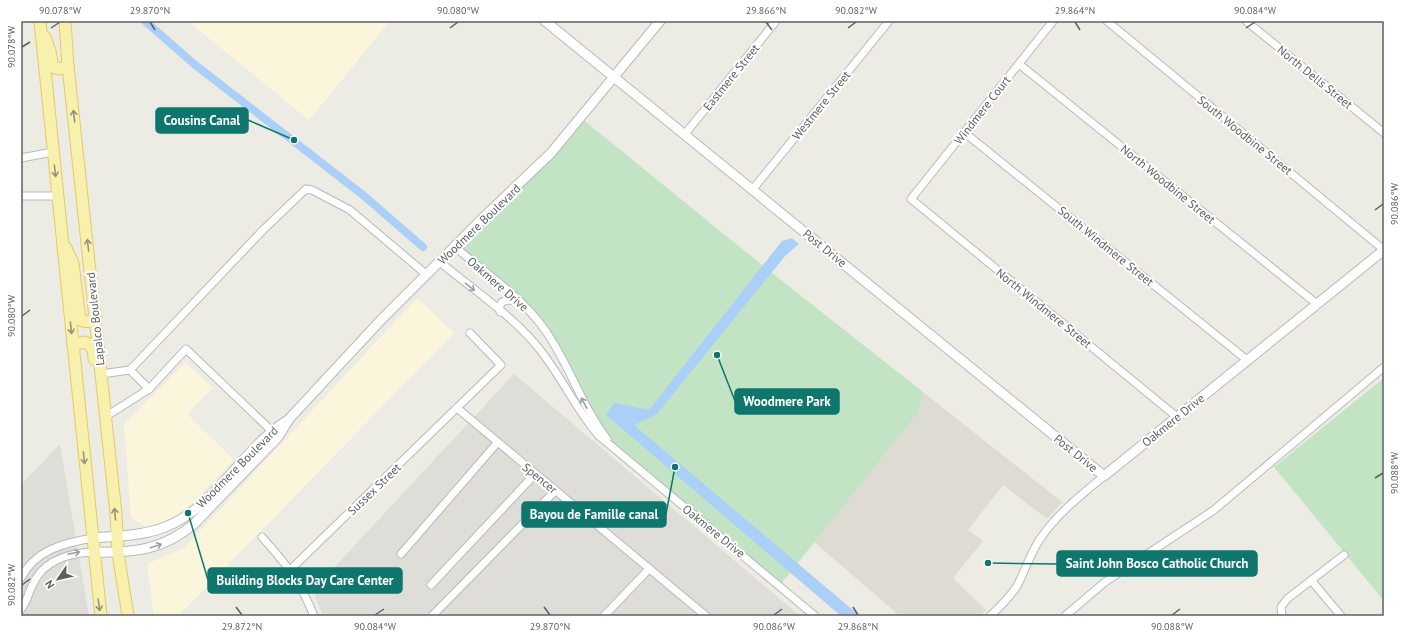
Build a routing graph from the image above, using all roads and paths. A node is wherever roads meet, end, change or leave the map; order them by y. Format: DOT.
graph roads {
  1 [pos="40,21"];
  2 [pos="65,21"];
  3 [pos="545,21"];
  4 [pos="660,21"];
  5 [pos="776,21"];
  6 [pos="889,21"];
  7 [pos="1053,21"];
  8 [pos="1107,21"];
  9 [pos="1246,21"];
  10 [pos="1019,64"];
  11 [pos="68,66"];
  12 [pos="614,77"];
  13 [pos="965,133"];
  14 [pos="1384,133"];
  15 [pos="685,134"];
  16 [pos="53,152"];
  17 [pos="21,158"];
  18 [pos="753,189"];
  19 [pos="21,196"];
  20 [pos="58,196"];
  21 [pos="912,199"];
  22 [pos="62,238"];
  23 [pos="455,247"];
  24 [pos="1384,250"];
  25 [pos="440,262"];
  26 [pos="427,275"];
  27 [pos="518,301"];
  28 [pos="1317,304"];
  29 [pos="500,312"];
  30 [pos="95,316"];
  31 [pos="470,333"];
  32 [pos="73,345"];
  33 [pos="1247,360"];
  34 [pos="1384,367"];
  35 [pos="130,370"];
  36 [pos="101,374"];
  37 [pos="150,390"];
  38 [pos="457,408"];
  39 [pos="105,417"];
  40 [pos="1177,417"];
  41 [pos="289,419"];
  42 [pos="271,430"];
  43 [pos="278,437"];
  44 [pos="497,443"];
  45 [pos="108,446"];
  46 [pos="613,447"];
  47 [pos="535,474"];
  48 [pos="1104,476"];
  49 [pos="555,490"];
  50 [pos="116,536"];
  51 [pos="262,537"];
  52 [pos="93,538"];
  53 [pos="94,552"];
  54 [pos="118,552"];
  55 [pos="401,554"];
  56 [pos="1344,555"];
  57 [pos="649,569"];
  58 [pos="291,570"];
  59 [pos="21,578"];
  60 [pos="1311,580"];
  61 [pos="431,585"];
  62 [pos="21,609"];
  63 [pos="812,615"];
  64 [pos="1339,615"];
  65 [pos="101,616"];
  66 [pos="128,616"];
  67 [pos="314,616"];
  68 [pos="432,616"];
  69 [pos="604,616"];
  70 [pos="706,616"];
  71 [pos="990,616"];
  72 [pos="1065,616"];
  73 [pos="1282,616"];
  1 -- 11 [label="main road"];
  1 -- 16 [label="main road, Lapalco Boulevard"];
  2 -- 11 [label="main road, Lapalco Boulevard"];
  3 -- 12 [label="street, Post Drive"];
  4 -- 12 [label="street, Woodmere Boulevard"];
  5 -- 15 [label="street, Eastmere Street"];
  6 -- 18 [label="street, Westmere Street"];
  7 -- 10 [label="street, Windmere Court"];
  8 -- 24 [label="street, South Woodbine Street"];
  9 -- 14 [label="street, North Dells Street"];
  10 -- 13 [label="street, Windmere Court"];
  10 -- 28 [label="street, North Woodbine Street"];
  30 -- 11 [label="main road, Lapalco Boulevard, one-way"];
  12 -- 15 [label="street, Post Drive"];
  12 -- 23 [label="street, Woodmere Boulevard"];
  13 -- 21 [label="street, Windmere Court"];
  13 -- 33 [label="street, South Windmere Street"];
  15 -- 18 [label="street, Post Drive"];
  16 -- 17 [label="street"];
  16 -- 20 [label="main road, Lapalco Boulevard, one-way"];
  18 -- 48 [label="street, Post Drive"];
  19 -- 20 [label="street"];
  20 -- 22 [label="main road, Lapalco Boulevard"];
  21 -- 40 [label="street, North Windmere Street"];
  22 -- 30 [label="main road"];
  22 -- 32 [label="main road, Lapalco Boulevard, one-way"];
  23 -- 25 [label="street, Woodmere Boulevard"];
  23 -- 27 [label="street, Oakmere Drive"];
  24 -- 28 [label="street, Oakmere Drive"];
  25 -- 26 [label="street, Woodmere Boulevard"];
  25 -- 29 [label="street, Oakmere Drive, one-way"];
  26 -- 35 [label="street"];
  26 -- 41 [label="street, Woodmere Boulevard"];
  27 -- 29 [label="street"];
  46 -- 27 [label="street, Oakmere Drive, one-way"];
  28 -- 33 [label="street, Oakmere Drive"];
  29 -- 46 [label="street, Oakmere Drive"];
  30 -- 36 [label="main road, Lapalco Boulevard"];
  31 -- 38 [label="street"];
  32 -- 45 [label="main road"];
  32 -- 52 [label="main road, Lapalco Boulevard, one-way"];
  33 -- 40 [label="street, Oakmere Drive"];
  34 -- 72 [label="street"];
  35 -- 36 [label="street"];
  35 -- 37 [label="street"];
  36 -- 39 [label="main road, Lapalco Boulevard"];
  37 -- 39 [label="street"];
  37 -- 42 [label="street"];
  38 -- 44 [label="street, Spencer"];
  38 -- 58 [label="street, Sussex Street"];
  39 -- 45 [label="main road, Lapalco Boulevard"];
  40 -- 48 [label="street, Oakmere Drive"];
  41 -- 42 [label="street, Woodmere Boulevard"];
  41 -- 43 [label="street, Woodmere Boulevard"];
  42 -- 43 [label="street"];
  42 -- 50 [label="street, Woodmere Boulevard"];
  54 -- 43 [label="street, Woodmere Boulevard, one-way"];
  44 -- 47 [label="street, Spencer"];
  44 -- 55 [label="street"];
  50 -- 45 [label="main road, Lapalco Boulevard, one-way"];
  46 -- 63 [label="street, Oakmere Drive"];
  47 -- 49 [label="street, Spencer"];
  47 -- 61 [label="street"];
  48 -- 71 [label="street, Oakmere Drive"];
  49 -- 57 [label="street, Spencer"];
  49 -- 68 [label="street"];
  50 -- 52 [label="street, Woodmere Boulevard"];
  50 -- 54 [label="main road, Lapalco Boulevard"];
  51 -- 58 [label="street"];
  52 -- 53 [label="main road, Lapalco Boulevard"];
  52 -- 59 [label="street"];
  53 -- 54 [label="street, Woodmere Boulevard"];
  62 -- 53 [label="street, one-way"];
  53 -- 65 [label="main road, Lapalco Boulevard, one-way"];
  54 -- 66 [label="main road, Lapalco Boulevard"];
  56 -- 60 [label="street"];
  57 -- 69 [label="street"];
  57 -- 70 [label="street, Spencer"];
  58 -- 67 [label="street"];
  60 -- 64 [label="street"];
  60 -- 73 [label="street"];
}
